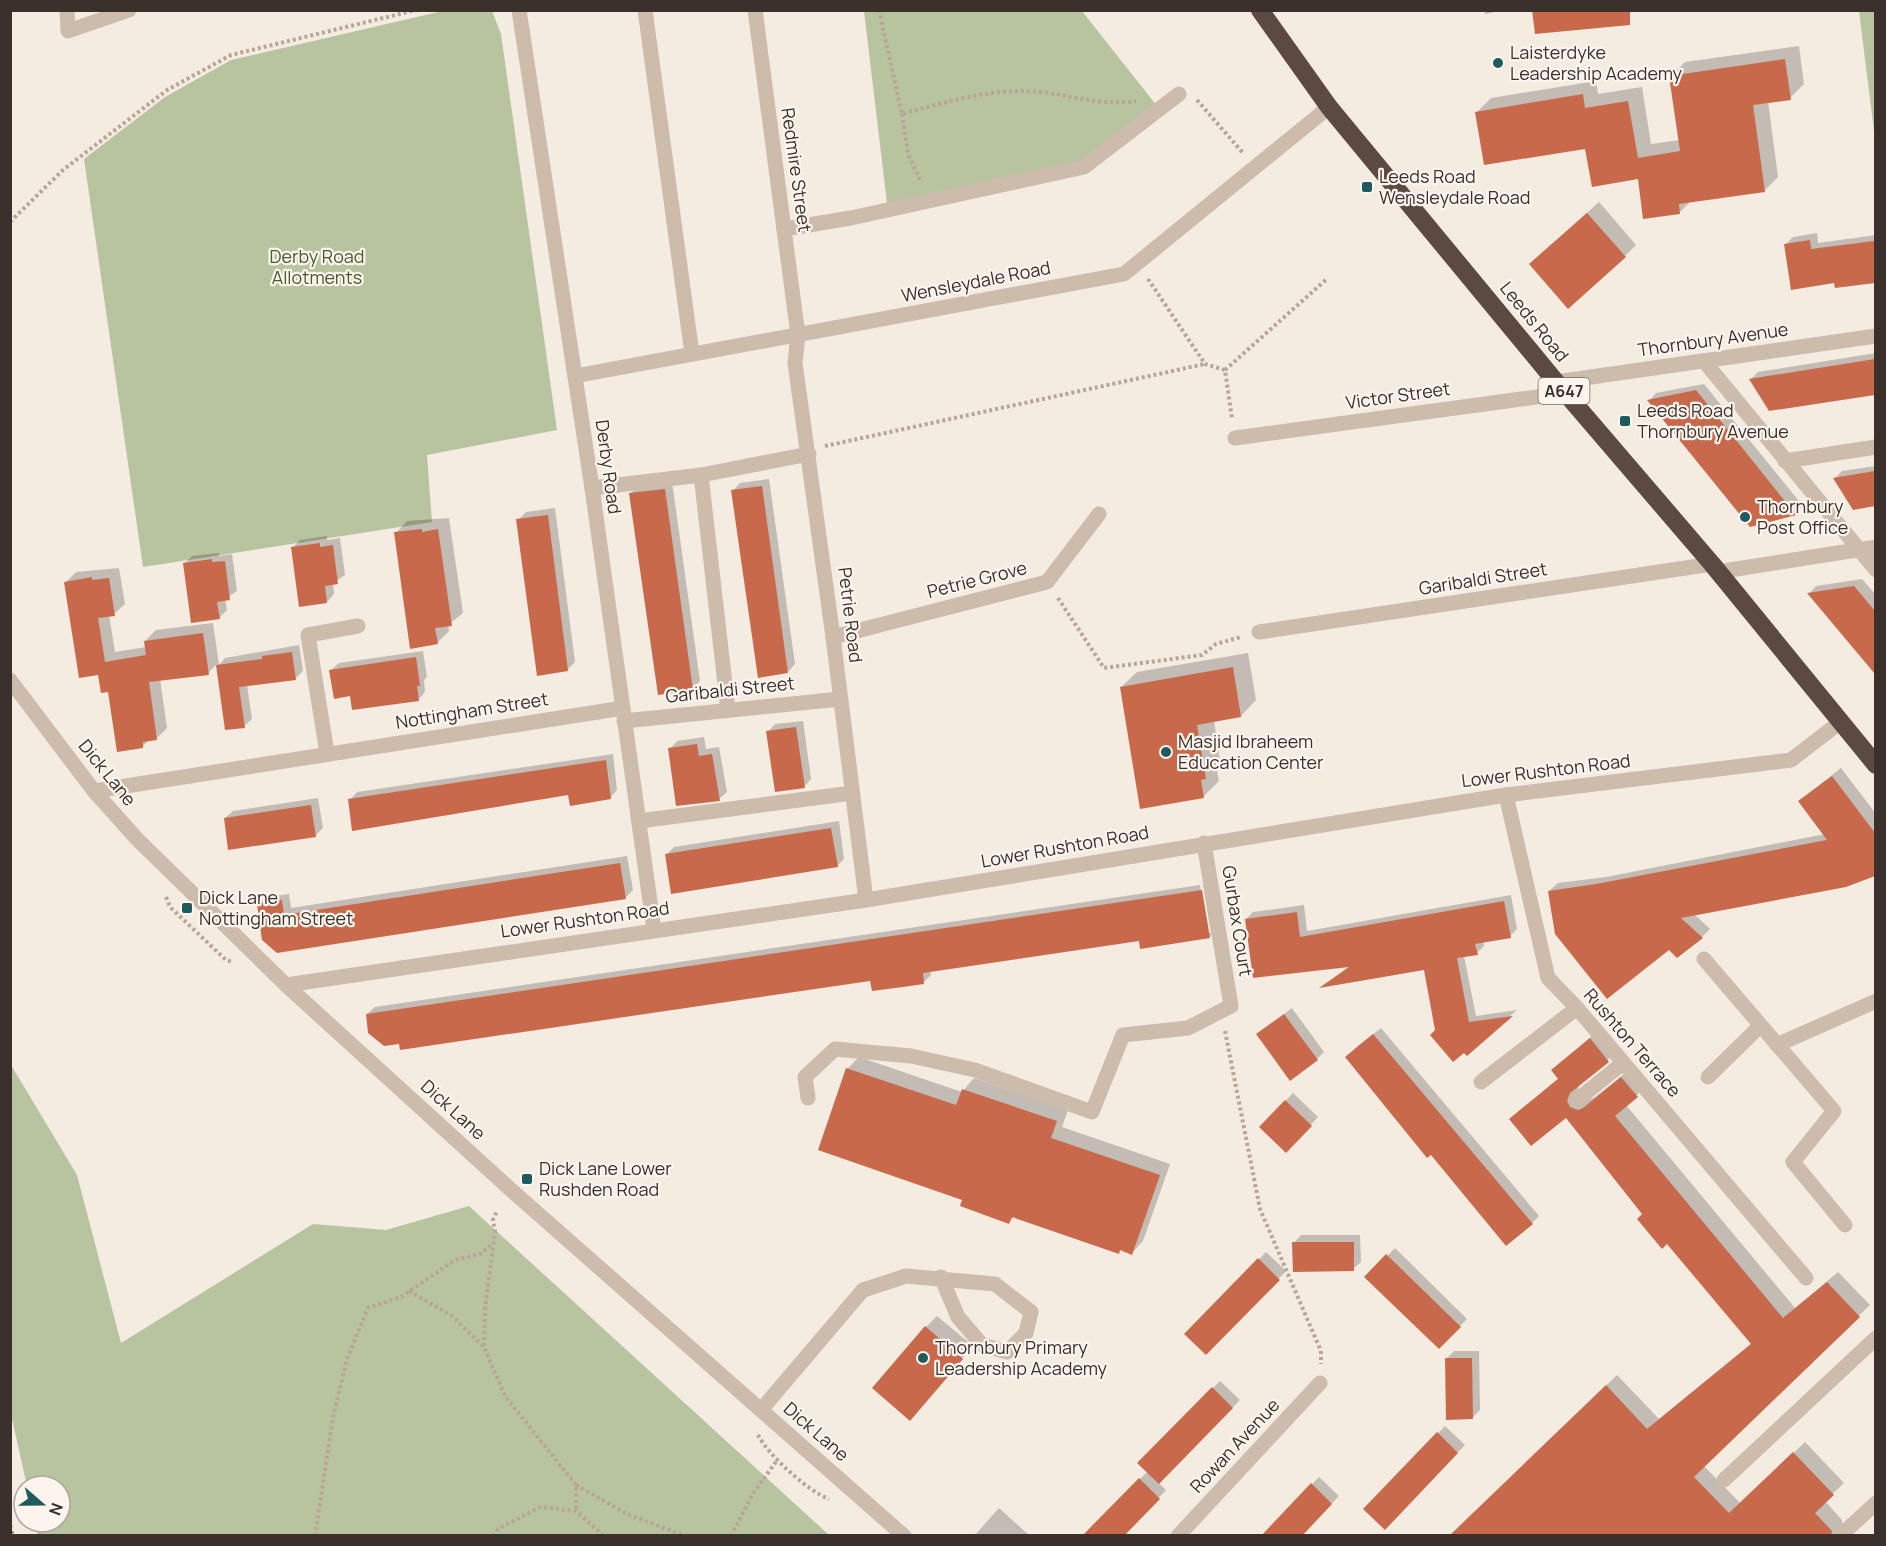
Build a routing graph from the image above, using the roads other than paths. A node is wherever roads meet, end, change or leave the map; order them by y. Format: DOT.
graph roads {
  1 [pos="67,10"];
  2 [pos="129,10"];
  3 [pos="519,10"];
  4 [pos="645,10"];
  5 [pos="755,10"];
  6 [pos="1260,10"];
  7 [pos="1179,94"];
  8 [pos="1329,107"];
  9 [pos="784,229"];
  10 [pos="798,335"];
  11 [pos="1875,336"];
  12 [pos="692,354"];
  13 [pos="1704,361"];
  14 [pos="575,376"];
  15 [pos="1561,388"];
  16 [pos="1235,438"];
  17 [pos="1875,447"];
  18 [pos="808,452"];
  19 [pos="1785,461"];
  20 [pos="701,475"];
  21 [pos="592,488"];
  22 [pos="1099,514"];
  23 [pos="1875,547"];
  24 [pos="1858,550"];
  25 [pos="1714,568"];
  26 [pos="1875,570"];
  27 [pos="358,626"];
  28 [pos="1259,632"];
  29 [pos="833,637"];
  30 [pos="10,680"];
  31 [pos="840,699"];
  32 [pos="729,710"];
  33 [pos="624,715"];
  34 [pos="1839,723"];
  35 [pos="327,753"];
  36 [pos="1873,759"];
  37 [pos="94,791"];
  38 [pos="852,793"];
  39 [pos="1506,795"];
  40 [pos="639,821"];
  41 [pos="1204,843"];
  42 [pos="866,900"];
  43 [pos="654,930"];
  44 [pos="1704,960"];
  45 [pos="286,985"];
  46 [pos="1875,1001"];
  47 [pos="1577,1008"];
  48 [pos="1760,1026"];
  49 [pos="1777,1045"];
  50 [pos="1623,1063"];
  51 [pos="1708,1077"];
  52 [pos="1481,1082"];
  53 [pos="808,1098"];
  54 [pos="1577,1100"];
  55 [pos="1845,1225"];
  56 [pos="941,1277"];
  57 [pos="1806,1278"];
  58 [pos="1875,1338"];
  59 [pos="1320,1383"];
  60 [pos="761,1410"];
  61 [pos="1724,1479"];
  62 [pos="1875,1503"];
  63 [pos="904,1536"];
  64 [pos="1179,1536"];
  65 [pos="1840,1536"];
  1 -- 2 [label="street"];
  3 -- 14 [label="street, Derby Road"];
  4 -- 12 [label="street"];
  5 -- 9 [label="street, Redmire Street"];
  6 -- 8 [label="highway, Leeds Road / A647"];
  7 -- 9 [label="street"];
  8 -- 10 [label="street, Wensleydale Road"];
  8 -- 15 [label="highway, Leeds Road / A647"];
  9 -- 10 [label="street, Redmire Street"];
  10 -- 12 [label="street, Wensleydale Road"];
  10 -- 18 [label="street, Petrie Road"];
  11 -- 13 [label="street, Thornbury Avenue"];
  12 -- 14 [label="street, Wensleydale Road"];
  13 -- 15 [label="street, Thornbury Avenue"];
  13 -- 19 [label="street"];
  14 -- 21 [label="street, Derby Road"];
  15 -- 16 [label="street, Victor Street"];
  15 -- 25 [label="highway, Leeds Road / A647"];
  17 -- 19 [label="street"];
  18 -- 20 [label="street"];
  18 -- 29 [label="street, Petrie Road"];
  19 -- 24 [label="street"];
  20 -- 21 [label="street"];
  20 -- 32 [label="street"];
  21 -- 33 [label="street, Derby Road"];
  22 -- 29 [label="street, Petrie Grove"];
  23 -- 24 [label="street, Garibaldi Street"];
  24 -- 25 [label="street, Garibaldi Street"];
  24 -- 26 [label="street"];
  25 -- 28 [label="street, Garibaldi Street"];
  25 -- 34 [label="highway, Leeds Road / A647"];
  27 -- 35 [label="street"];
  29 -- 31 [label="street, Petrie Road"];
  30 -- 37 [label="street, Dick Lane"];
  31 -- 32 [label="street, Garibaldi Street"];
  31 -- 38 [label="street, Petrie Road"];
  32 -- 33 [label="street, Garibaldi Street"];
  33 -- 35 [label="street, Nottingham Street"];
  33 -- 40 [label="street, Derby Road"];
  34 -- 36 [label="highway, Leeds Road / A647"];
  34 -- 39 [label="street, Lower Rushton Road"];
  35 -- 37 [label="street, Nottingham Street"];
  37 -- 45 [label="street, Dick Lane"];
  38 -- 40 [label="street"];
  38 -- 42 [label="street, Petrie Road"];
  39 -- 41 [label="street, Lower Rushton Road"];
  39 -- 47 [label="street, Rushton Terrace"];
  40 -- 43 [label="street, Derby Road"];
  41 -- 42 [label="street, Lower Rushton Road"];
  41 -- 53 [label="street, Gurbax Court"];
  42 -- 43 [label="street, Lower Rushton Road"];
  43 -- 45 [label="street, Lower Rushton Road"];
  44 -- 48 [label="street"];
  45 -- 60 [label="street, Dick Lane"];
  46 -- 49 [label="street"];
  47 -- 50 [label="street, Rushton Terrace"];
  47 -- 52 [label="street"];
  48 -- 49 [label="street"];
  48 -- 51 [label="street"];
  49 -- 55 [label="street"];
  50 -- 54 [label="street"];
  50 -- 57 [label="street, Rushton Terrace"];
  56 -- 56 [label="street"];
  56 -- 60 [label="street"];
  58 -- 61 [label="street"];
  59 -- 64 [label="street, Rowan Avenue"];
  60 -- 63 [label="street, Dick Lane"];
  62 -- 65 [label="street"];
}
